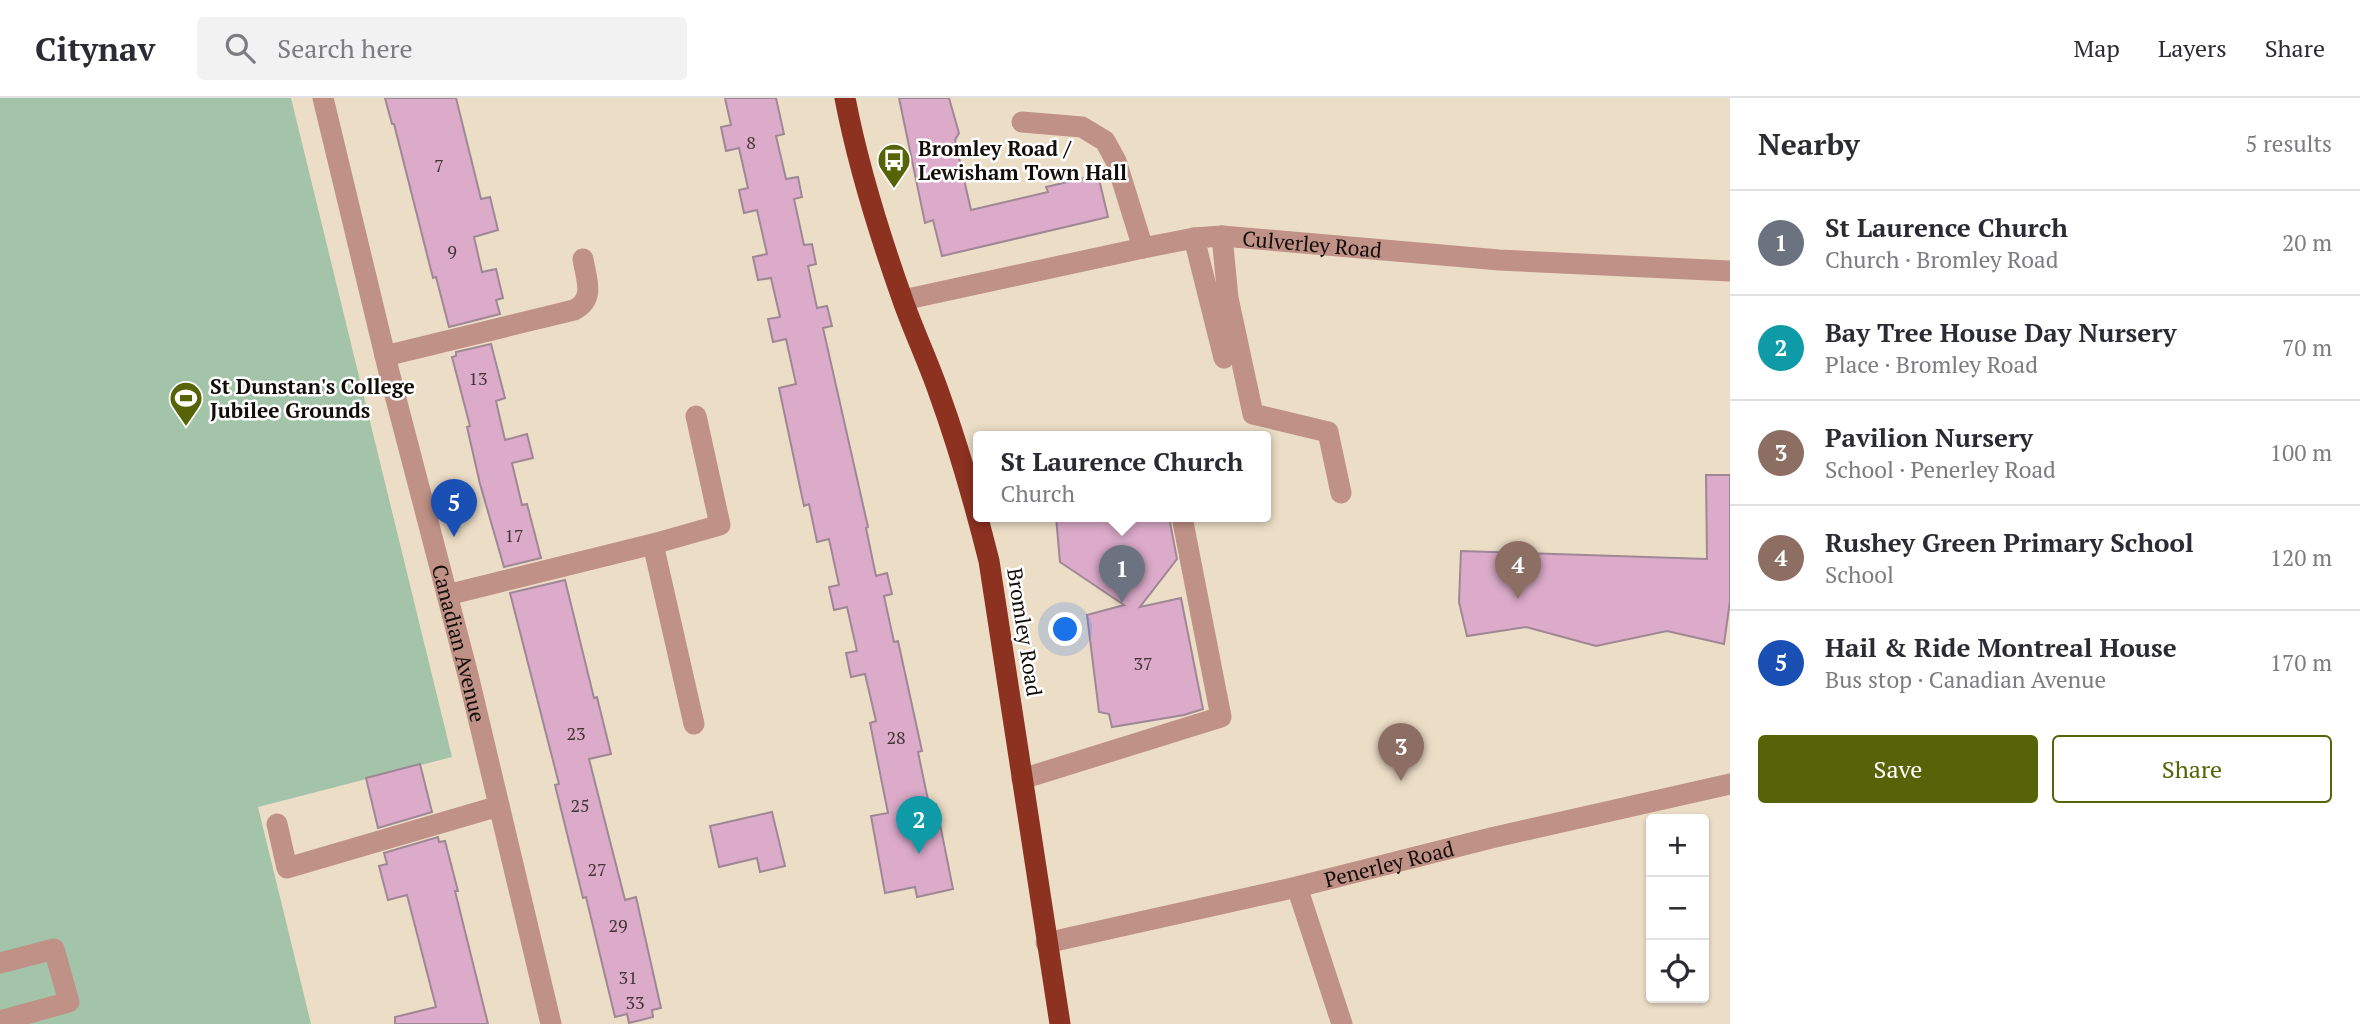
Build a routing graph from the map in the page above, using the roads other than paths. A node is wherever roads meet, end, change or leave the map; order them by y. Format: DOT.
graph roads {
  1 [pos="323,98"];
  2 [pos="845,98"];
  3 [pos="1022,122"];
  4 [pos="1222,236"];
  5 [pos="1194,238"];
  6 [pos="1143,248"];
  7 [pos="583,259"];
  8 [pos="1730,271"];
  9 [pos="902,300"];
  10 [pos="385,356"];
  11 [pos="1224,358"];
  12 [pos="696,416"];
  13 [pos="973,488"];
  14 [pos="1342,493"];
  15 [pos="981,522"];
  16 [pos="1183,522"];
  17 [pos="653,544"];
  18 [pos="447,595"];
  19 [pos="694,724"];
  20 [pos="1022,779"];
  21 [pos="1730,784"];
  22 [pos="499,806"];
  23 [pos="277,824"];
  24 [pos="1297,887"];
  25 [pos="1046,943"];
  26 [pos="0,963"];
  27 [pos="0,1021"];
  28 [pos="551,1024"];
  29 [pos="1060,1024"];
  30 [pos="1342,1024"];
  1 -- 10 [label="street, Canadian Avenue"];
  2 -- 9 [label="highway, Bromley Road"];
  3 -- 6 [label="street"];
  4 -- 5 [label="street, Culverley Road"];
  4 -- 8 [label="street, Culverley Road"];
  4 -- 14 [label="street"];
  5 -- 6 [label="street, Culverley Road"];
  5 -- 11 [label="street"];
  6 -- 9 [label="street, Culverley Road"];
  7 -- 10 [label="street"];
  9 -- 13 [label="highway, Bromley Road"];
  10 -- 18 [label="street, Canadian Avenue"];
  12 -- 17 [label="street"];
  15 -- 20 [label="highway, Bromley Road"];
  16 -- 20 [label="street"];
  17 -- 18 [label="street"];
  17 -- 19 [label="street"];
  18 -- 22 [label="street, Canadian Avenue"];
  20 -- 25 [label="highway, Bromley Road"];
  21 -- 24 [label="street, Penerley Road"];
  22 -- 23 [label="street"];
  22 -- 28 [label="street, Canadian Avenue"];
  24 -- 25 [label="street, Penerley Road"];
  24 -- 30 [label="street"];
  25 -- 29 [label="highway, Bromley Road"];
  26 -- 27 [label="street"];
}
